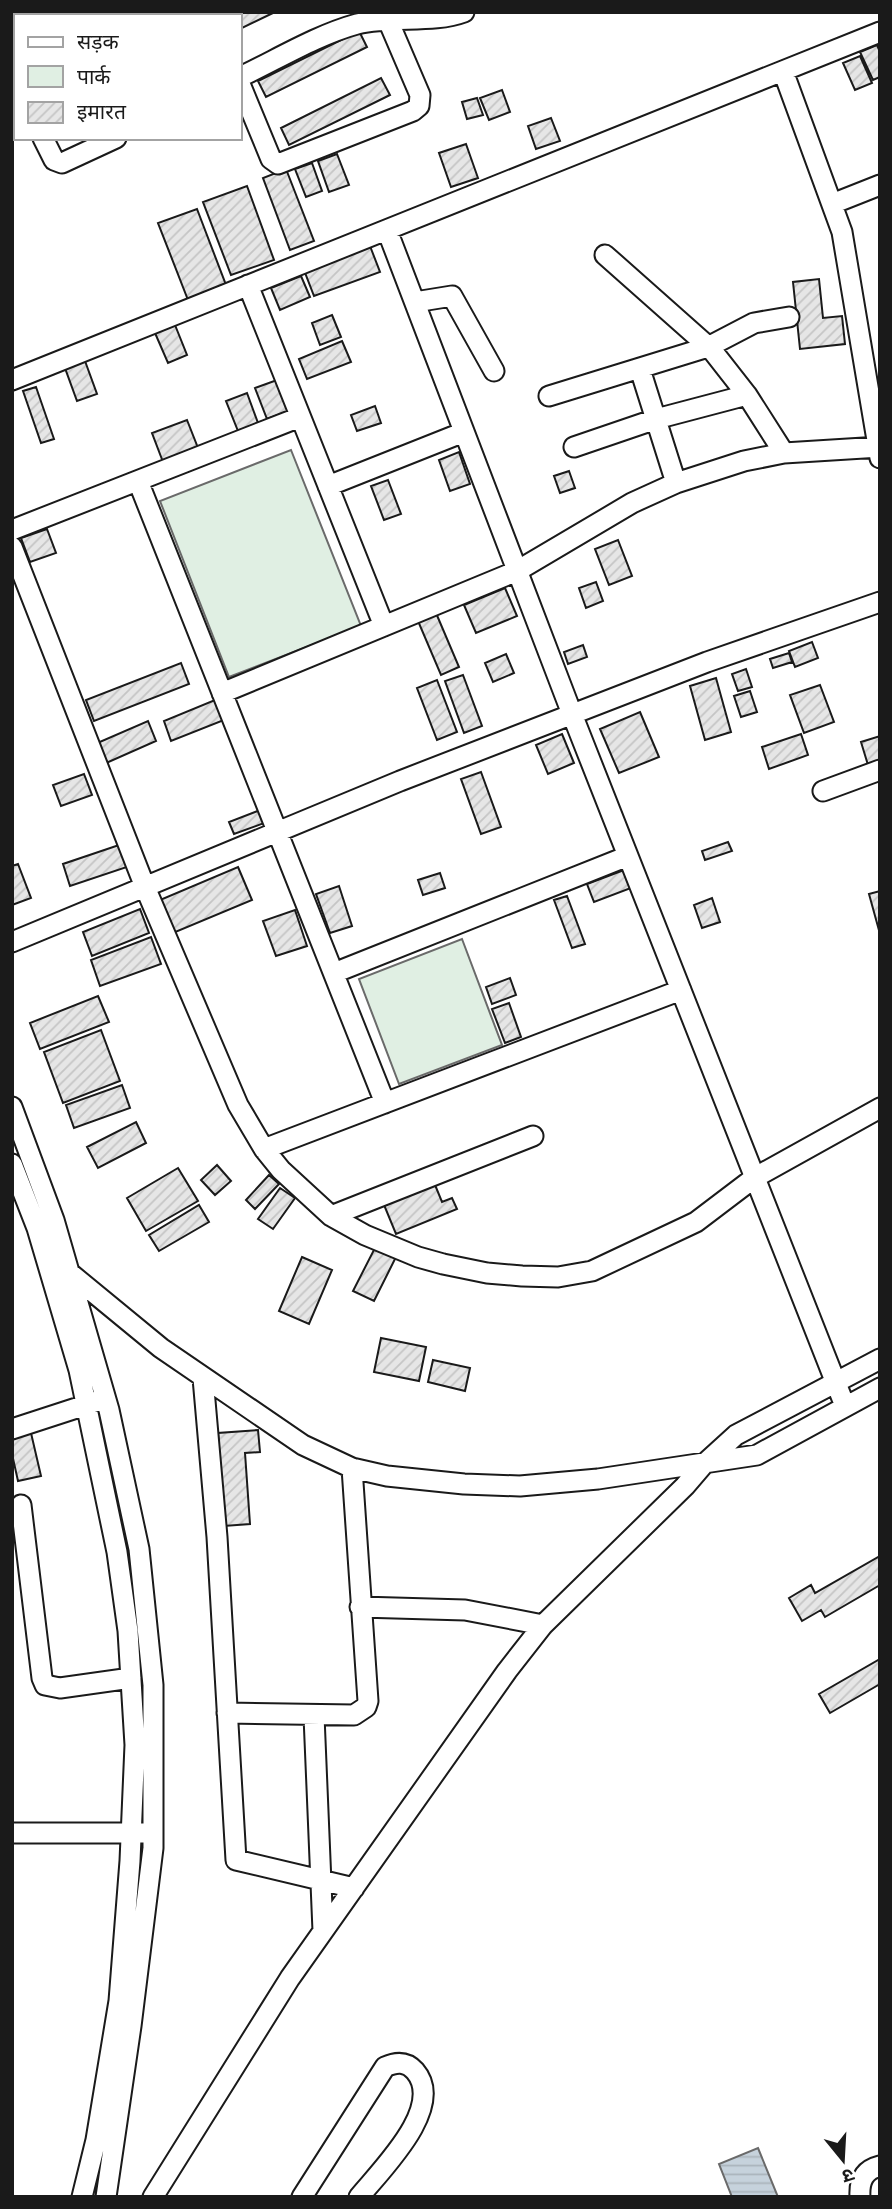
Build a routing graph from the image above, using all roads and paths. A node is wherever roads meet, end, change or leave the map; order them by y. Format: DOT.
graph roads {
  1 [pos="464,12"];
  2 [pos="428,15"];
  3 [pos="387,18"];
  4 [pos="880,32"];
  5 [pos="783,71"];
  6 [pos="242,76"];
  7 [pos="242,89"];
  8 [pos="44,140"];
  9 [pos="112,140"];
  10 [pos="880,185"];
  11 [pos="832,204"];
  12 [pos="387,230"];
  13 [pos="605,255"];
  14 [pos="248,285"];
  15 [pos="415,302"];
  16 [pos="789,317"];
  17 [pos="708,347"];
  18 [pos="640,369"];
  19 [pos="494,371"];
  20 [pos="12,380"];
  21 [pos="747,395"];
  22 [pos="549,396"];
  23 [pos="300,416"];
  24 [pos="656,419"];
  25 [pos="464,432"];
  26 [pos="574,447"];
  27 [pos="879,451"];
  28 [pos="784,453"];
  29 [pos="138,481"];
  30 [pos="676,483"];
  31 [pos="328,486"];
  32 [pos="12,530"];
  33 [pos="12,547"];
  34 [pos="517,570"];
  35 [pos="879,606"];
  36 [pos="384,626"];
  37 [pos="222,693"];
  38 [pos="572,714"];
  39 [pos="880,770"];
  40 [pos="823,791"];
  41 [pos="277,832"];
  42 [pos="628,856"];
  43 [pos="145,887"];
  44 [pos="12,942"];
  45 [pos="334,974"];
  46 [pos="681,990"];
  47 [pos="385,1102"];
  48 [pos="12,1107"];
  49 [pos="880,1108"];
  50 [pos="533,1136"];
  51 [pos="264,1149"];
  52 [pos="12,1164"];
  53 [pos="754,1178"];
  54 [pos="331,1216"];
  55 [pos="43,1251"];
  56 [pos="70,1273"];
  57 [pos="880,1359"];
  58 [pos="203,1378"];
  59 [pos="835,1382"];
  60 [pos="880,1388"];
  61 [pos="106,1398"];
  62 [pos="86,1405"];
  63 [pos="845,1406"];
  64 [pos="12,1429"];
  65 [pos="702,1465"];
  66 [pos="352,1468"];
  67 [pos="21,1505"];
  68 [pos="360,1607"];
  69 [pos="543,1625"];
  70 [pos="131,1678"];
  71 [pos="227,1713"];
  72 [pos="314,1716"];
  73 [pos="131,1831"];
  74 [pos="12,1833"];
  75 [pos="153,1834"];
  76 [pos="321,1879"];
  77 [pos="354,1888"];
  78 [pos="323,1931"];
  79 [pos="880,2166"];
  80 [pos="82,2197"];
  81 [pos="106,2197"];
  82 [pos="153,2197"];
  83 [pos="302,2197"];
  84 [pos="359,2197"];
  85 [pos="859,2197"];
  1 -- 2 [label="street"];
  2 -- 3 [label="street"];
  3 -- 6 [label="street"];
  3 -- 7 [label="street"];
  4 -- 5 [label="street"];
  5 -- 11 [label="street"];
  5 -- 12 [label="street"];
  8 -- 9 [label="street"];
  10 -- 11 [label="street"];
  11 -- 27 [label="street"];
  12 -- 14 [label="street"];
  12 -- 15 [label="street"];
  13 -- 17 [label="street"];
  14 -- 20 [label="street"];
  14 -- 23 [label="street"];
  15 -- 19 [label="street"];
  15 -- 25 [label="street"];
  16 -- 17 [label="street"];
  17 -- 18 [label="street"];
  17 -- 21 [label="street"];
  18 -- 22 [label="street"];
  18 -- 24 [label="street"];
  21 -- 24 [label="street"];
  21 -- 28 [label="street"];
  23 -- 29 [label="street"];
  23 -- 31 [label="street"];
  24 -- 26 [label="street"];
  24 -- 30 [label="street"];
  25 -- 31 [label="street"];
  25 -- 34 [label="street"];
  27 -- 28 [label="street"];
  28 -- 30 [label="street"];
  29 -- 32 [label="street"];
  29 -- 37 [label="street"];
  30 -- 34 [label="street"];
  31 -- 36 [label="street"];
  33 -- 43 [label="street"];
  34 -- 36 [label="street"];
  34 -- 38 [label="street"];
  35 -- 38 [label="street"];
  36 -- 37 [label="street"];
  37 -- 41 [label="street"];
  38 -- 41 [label="street"];
  38 -- 42 [label="street"];
  39 -- 40 [label="street"];
  41 -- 43 [label="street"];
  41 -- 45 [label="street"];
  42 -- 45 [label="street"];
  42 -- 46 [label="street"];
  43 -- 44 [label="street"];
  43 -- 51 [label="street"];
  45 -- 47 [label="street"];
  46 -- 47 [label="street"];
  46 -- 53 [label="street"];
  47 -- 51 [label="street"];
  48 -- 56 [label="street"];
  49 -- 53 [label="street"];
  50 -- 54 [label="street"];
  51 -- 54 [label="street"];
  52 -- 55 [label="street"];
  53 -- 54 [label="street"];
  53 -- 59 [label="street"];
  55 -- 56 [label="street"];
  55 -- 62 [label="street"];
  56 -- 58 [label="street"];
  56 -- 61 [label="street"];
  57 -- 59 [label="street"];
  58 -- 66 [label="street"];
  58 -- 71 [label="street"];
  59 -- 63 [label="street"];
  59 -- 65 [label="street"];
  60 -- 63 [label="street"];
  61 -- 62 [label="street"];
  61 -- 75 [label="street"];
  62 -- 64 [label="street"];
  62 -- 70 [label="street"];
  63 -- 65 [label="street"];
  65 -- 66 [label="street"];
  65 -- 69 [label="street"];
  66 -- 68 [label="street"];
  67 -- 70 [label="street"];
  68 -- 69 [label="street"];
  68 -- 72 [label="street"];
  69 -- 77 [label="street"];
  70 -- 73 [label="street"];
  71 -- 72 [label="street"];
  71 -- 76 [label="street"];
  72 -- 76 [label="street"];
  73 -- 74 [label="street"];
  73 -- 75 [label="street"];
  73 -- 80 [label="street"];
  75 -- 81 [label="street"];
  76 -- 77 [label="street"];
  76 -- 78 [label="street"];
  77 -- 78 [label="street"];
  78 -- 82 [label="street"];
  79 -- 85 [label="street"];
  83 -- 84 [label="street"];
}
